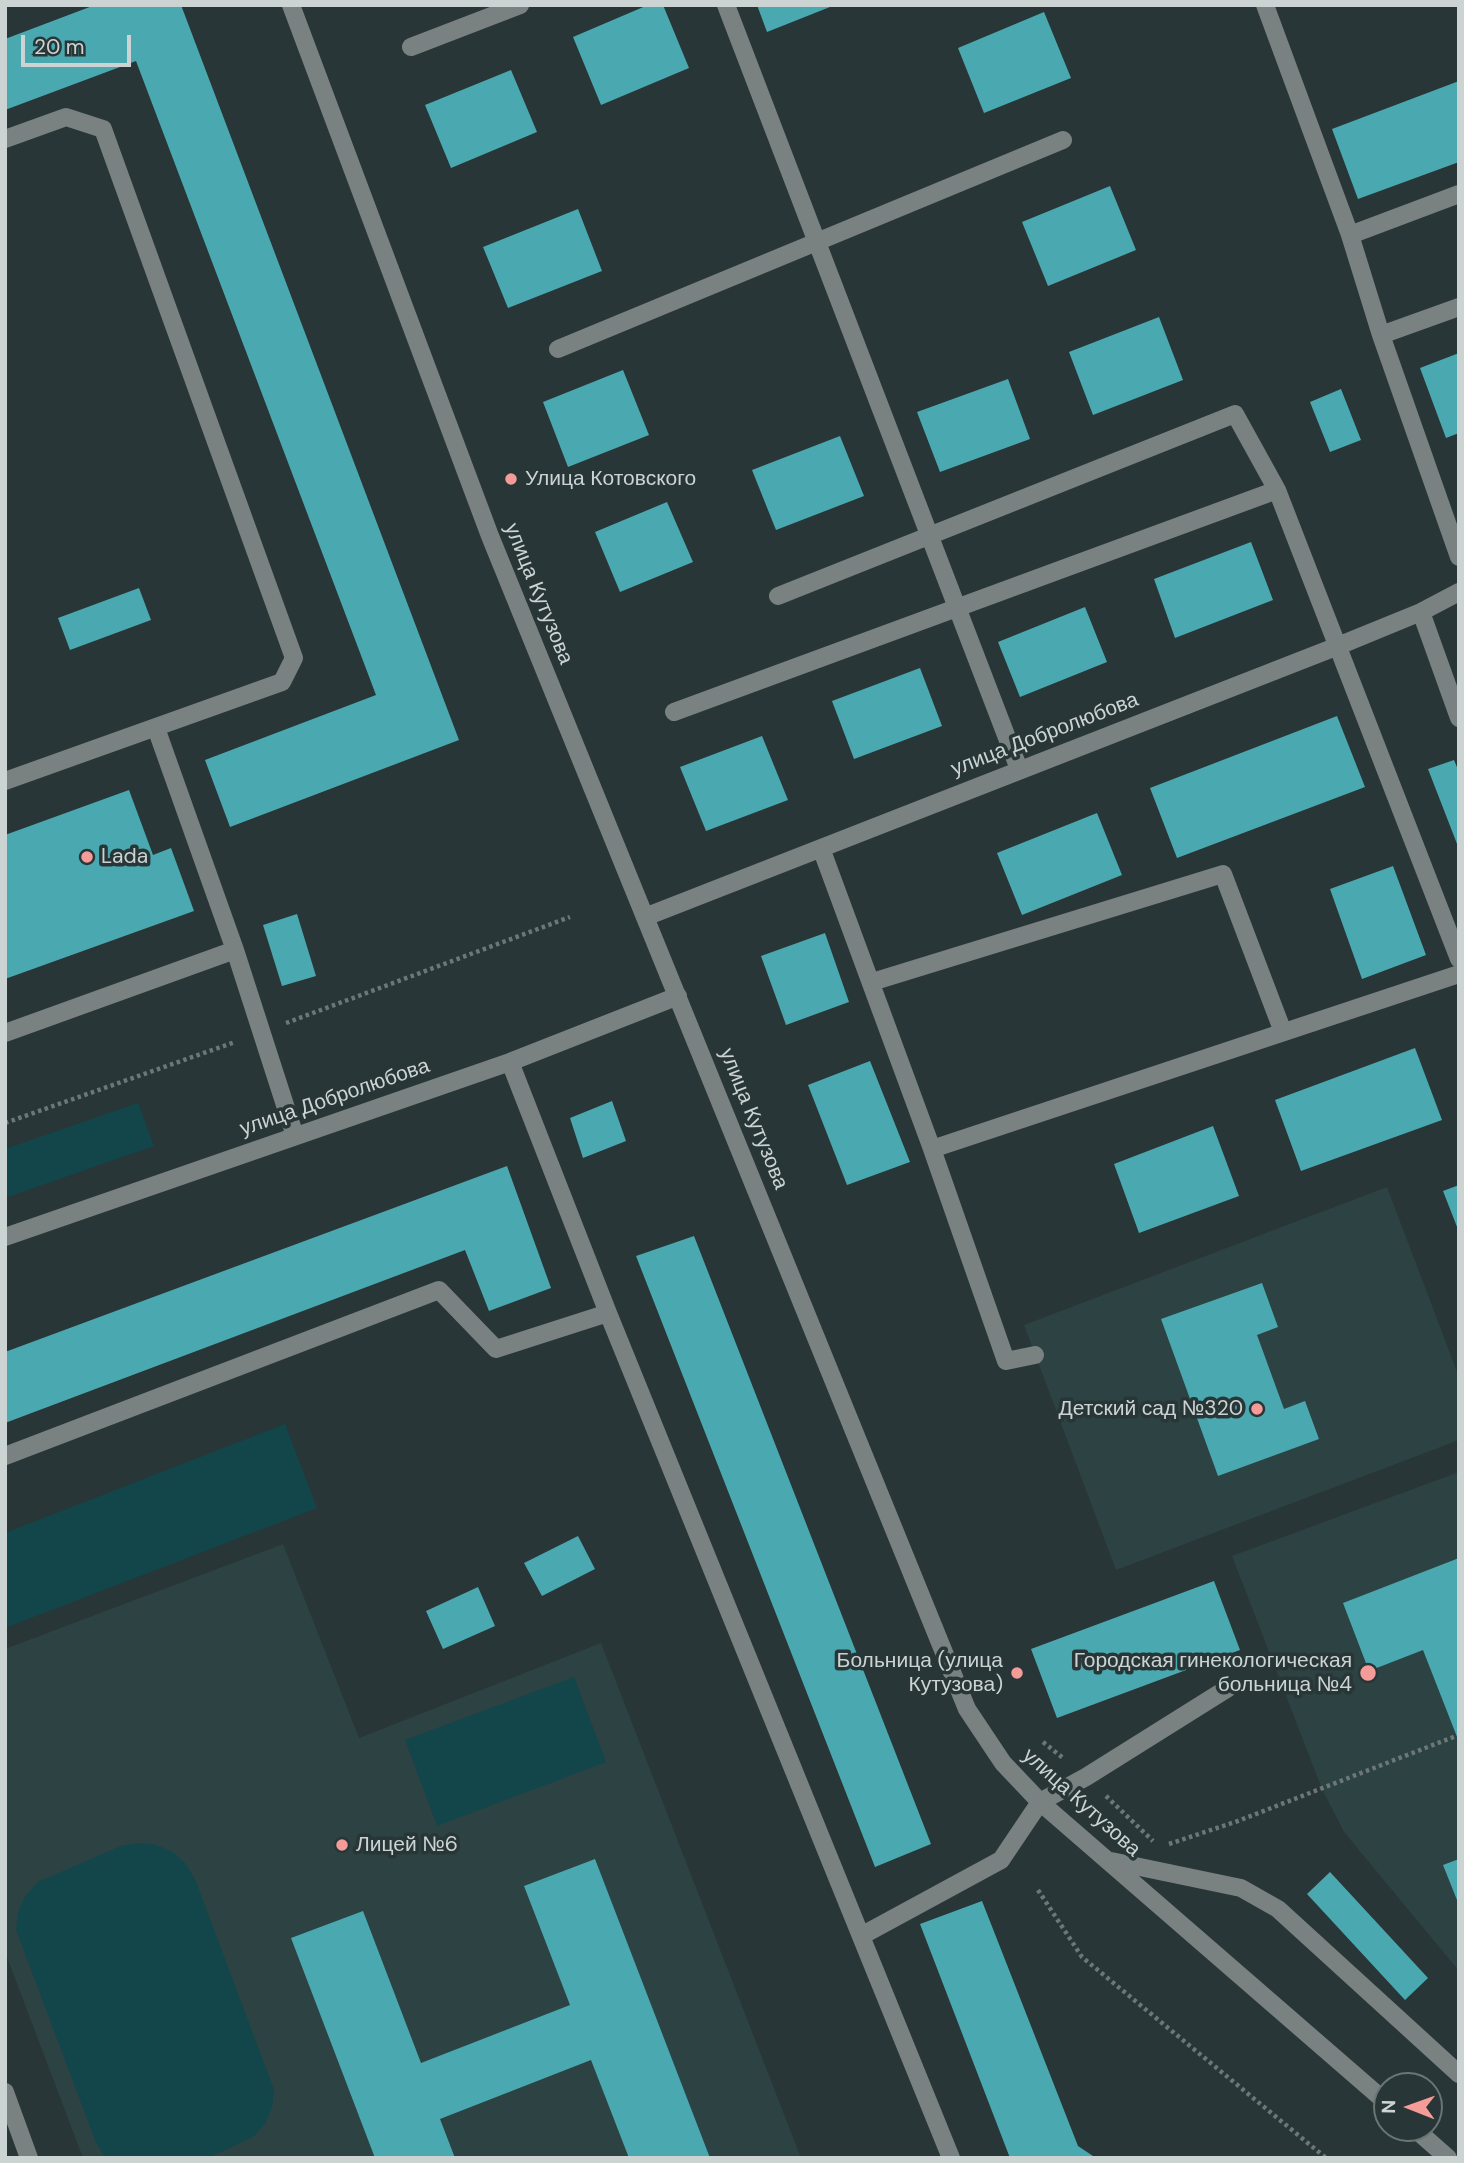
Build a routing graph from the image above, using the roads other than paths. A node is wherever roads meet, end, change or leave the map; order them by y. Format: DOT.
graph roads {
  1 [pos="291,5"];
  2 [pos="520,5"];
  3 [pos="726,5"];
  4 [pos="1265,5"];
  5 [pos="411,47"];
  6 [pos="5,139"];
  7 [pos="1063,140"];
  8 [pos="1459,194"];
  9 [pos="1350,235"];
  10 [pos="818,243"];
  11 [pos="1459,307"];
  12 [pos="1381,335"];
  13 [pos="558,349"];
  14 [pos="1277,490"];
  15 [pos="929,535"];
  16 [pos="1459,557"];
  17 [pos="1459,592"];
  18 [pos="778,596"];
  19 [pos="957,609"];
  20 [pos="1420,612"];
  21 [pos="1338,646"];
  22 [pos="674,712"];
  23 [pos="1459,718"];
  24 [pos="156,728"];
  25 [pos="1019,769"];
  26 [pos="5,781"];
  27 [pos="821,848"];
  28 [pos="645,917"];
  29 [pos="235,950"];
  30 [pos="1459,959"];
  31 [pos="1459,974"];
  32 [pos="872,982"];
  33 [pos="678,996"];
  34 [pos="1283,1032"];
  35 [pos="5,1033"];
  36 [pos="510,1062"];
  37 [pos="295,1136"];
  38 [pos="932,1149"];
  39 [pos="5,1237"];
  40 [pos="608,1313"];
  41 [pos="1035,1355"];
  42 [pos="5,1456"];
  43 [pos="1228,1688"];
  44 [pos="1040,1802"];
  45 [pos="1110,1861"];
  46 [pos="861,1936"];
  47 [pos="1459,2074"];
  48 [pos="5,2092"];
  49 [pos="1373,2092"];
  50 [pos="1430,2142"];
  51 [pos="29,2158"];
  52 [pos="951,2158"];
  53 [pos="1448,2158"];
  1 -- 28 [label="street, улица Кутузова"];
  2 -- 5 [label="street"];
  3 -- 10 [label="street"];
  4 -- 9 [label="street"];
  6 -- 24 [label="street"];
  7 -- 10 [label="street"];
  8 -- 9 [label="street"];
  9 -- 12 [label="street"];
  10 -- 13 [label="street"];
  10 -- 15 [label="street"];
  11 -- 12 [label="street"];
  12 -- 16 [label="street"];
  14 -- 15 [label="street"];
  14 -- 19 [label="street"];
  14 -- 21 [label="street"];
  15 -- 18 [label="street"];
  15 -- 19 [label="street"];
  17 -- 20 [label="street, улица Добролюбова"];
  19 -- 22 [label="street"];
  19 -- 25 [label="street"];
  20 -- 21 [label="street, улица Добролюбова"];
  20 -- 23 [label="street"];
  21 -- 25 [label="street, улица Добролюбова"];
  21 -- 30 [label="street"];
  24 -- 26 [label="street"];
  24 -- 29 [label="street"];
  25 -- 27 [label="street, улица Добролюбова"];
  27 -- 28 [label="street, улица Добролюбова"];
  27 -- 32 [label="street"];
  28 -- 33 [label="street, улица Кутузова"];
  29 -- 35 [label="street"];
  29 -- 37 [label="street"];
  31 -- 34 [label="street"];
  32 -- 34 [label="street"];
  32 -- 38 [label="street"];
  33 -- 36 [label="street, улица Добролюбова"];
  33 -- 44 [label="street, улица Кутузова"];
  34 -- 38 [label="street"];
  36 -- 37 [label="street, улица Добролюбова"];
  36 -- 40 [label="street"];
  37 -- 39 [label="street, улица Добролюбова"];
  38 -- 41 [label="street"];
  40 -- 42 [label="street"];
  40 -- 46 [label="street"];
  43 -- 44 [label="street"];
  44 -- 45 [label="street, улица Кутузова"];
  44 -- 46 [label="street"];
  45 -- 47 [label="street"];
  45 -- 49 [label="street, улица Кутузова"];
  46 -- 52 [label="street"];
  48 -- 51 [label="street"];
  50 -- 53 [label="street"];
}
